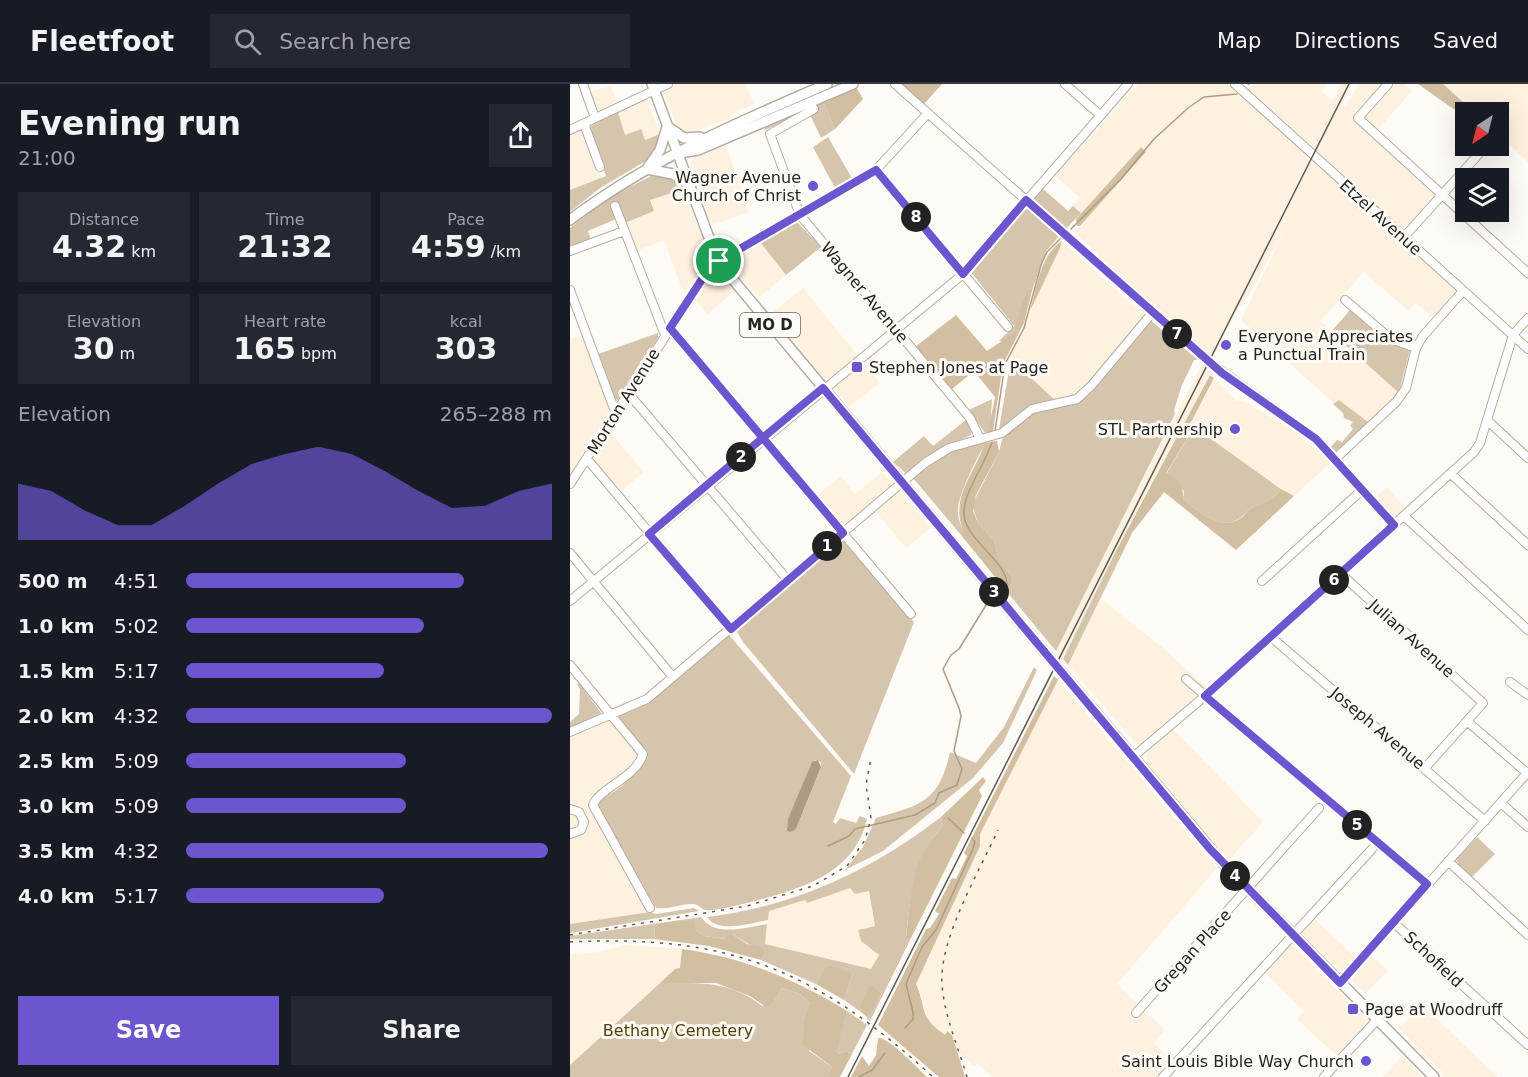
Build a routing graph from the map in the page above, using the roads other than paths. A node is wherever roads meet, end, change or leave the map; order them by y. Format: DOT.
graph roads {
  1 [pos="583,84"];
  2 [pos="668,84"];
  3 [pos="826,84"];
  4 [pos="853,84"];
  5 [pos="895,84"];
  6 [pos="1065,84"];
  7 [pos="1128,84"];
  8 [pos="1235,84"];
  9 [pos="1388,84"];
  10 [pos="653,87"];
  11 [pos="814,109"];
  12 [pos="928,113"];
  13 [pos="1100,115"];
  14 [pos="595,118"];
  15 [pos="584,124"];
  16 [pos="667,127"];
  17 [pos="570,130"];
  18 [pos="705,137"];
  19 [pos="677,153"];
  20 [pos="1477,156"];
  21 [pos="600,167"];
  22 [pos="647,169"];
  23 [pos="876,170"];
  24 [pos="690,186"];
  25 [pos="1441,195"];
  26 [pos="1026,200"];
  27 [pos="615,206"];
  28 [pos="800,216"];
  29 [pos="570,220"];
  30 [pos="624,231"];
  31 [pos="1404,237"];
  32 [pos="570,251"];
  33 [pos="719,261"];
  34 [pos="1528,273"];
  35 [pos="963,274"];
  36 [pos="570,290"];
  37 [pos="1463,291"];
  38 [pos="1345,300"];
  39 [pos="1153,312"];
  40 [pos="1528,318"];
  41 [pos="1008,327"];
  42 [pos="896,329"];
  43 [pos="668,331"];
  44 [pos="1513,335"];
  45 [pos="1416,348"];
  46 [pos="1528,349"];
  47 [pos="823,388"];
  48 [pos="628,393"];
  49 [pos="616,414"];
  50 [pos="1487,420"];
  51 [pos="763,438"];
  52 [pos="980,439"];
  53 [pos="1528,458"];
  54 [pos="587,459"];
  55 [pos="1335,459"];
  56 [pos="1451,474"];
  57 [pos="903,483"];
  58 [pos="570,484"];
  59 [pos="706,485"];
  60 [pos="1362,490"];
  61 [pos="1404,516"];
  62 [pos="1394,525"];
  63 [pos="843,533"];
  64 [pos="649,534"];
  65 [pos="1528,545"];
  66 [pos="570,553"];
  67 [pos="1341,574"];
  68 [pos="787,579"];
  69 [pos="594,581"];
  70 [pos="1262,581"];
  71 [pos="570,601"];
  72 [pos="911,615"];
  73 [pos="731,629"];
  74 [pos="1528,630"];
  75 [pos="1271,637"];
  76 [pos="570,665"];
  77 [pos="674,676"];
  78 [pos="1186,679"];
  79 [pos="1510,682"];
  80 [pos="1528,695"];
  81 [pos="1205,696"];
  82 [pos="611,714"];
  83 [pos="1468,722"];
  84 [pos="570,732"];
  85 [pos="1133,757"];
  86 [pos="1425,768"];
  87 [pos="1528,772"];
  88 [pos="1501,803"];
  89 [pos="1319,808"];
  90 [pos="570,809"];
  91 [pos="1485,821"];
  92 [pos="1528,827"];
  93 [pos="570,834"];
  94 [pos="1372,849"];
  95 [pos="1448,861"];
  96 [pos="1427,884"];
  97 [pos="1248,889"];
  98 [pos="650,908"];
  99 [pos="1393,922"];
  100 [pos="1528,934"];
  101 [pos="1293,936"];
  102 [pos="1340,983"];
  103 [pos="1136,1013"];
  104 [pos="1377,1020"];
  105 [pos="1528,1045"];
  106 [pos="1163,1077"];
  107 [pos="1324,1077"];
  108 [pos="1434,1077"];
  1 -- 14 [label="street"];
  2 -- 10 [label="street"];
  3 -- 18 [label="main road"];
  4 -- 19 [label="main road"];
  5 -- 12 [label="street"];
  6 -- 13 [label="street"];
  7 -- 13 [label="street"];
  8 -- 31 [label="street, Etzel Avenue"];
  9 -- 25 [label="street"];
  10 -- 14 [label="street"];
  10 -- 16 [label="main road, MO D"];
  11 -- 28 [label="street, Wagner Avenue"];
  12 -- 23 [label="street, Morton Avenue"];
  12 -- 26 [label="street"];
  13 -- 26 [label="street"];
  14 -- 15 [label="street"];
  15 -- 17 [label="street"];
  15 -- 21 [label="street"];
  16 -- 18 [label="main road"];
  16 -- 19 [label="main road, MO D"];
  16 -- 22 [label="main road"];
  18 -- 19 [label="main road"];
  19 -- 22 [label="main road"];
  19 -- 24 [label="main road, MO D"];
  20 -- 25 [label="street"];
  22 -- 24 [label="main road"];
  22 -- 29 [label="main road"];
  23 -- 28 [label="street, Morton Avenue"];
  23 -- 35 [label="street"];
  24 -- 33 [label="main road, MO D"];
  25 -- 31 [label="street"];
  25 -- 34 [label="street"];
  26 -- 35 [label="street"];
  26 -- 39 [label="street"];
  27 -- 30 [label="street"];
  28 -- 33 [label="street, Morton Avenue"];
  28 -- 42 [label="street, Wagner Avenue"];
  30 -- 32 [label="street"];
  30 -- 43 [label="street"];
  31 -- 37 [label="street, Etzel Avenue"];
  33 -- 43 [label="street, Morton Avenue"];
  33 -- 47 [label="main road, MO D"];
  35 -- 41 [label="street"];
  35 -- 42 [label="street"];
  36 -- 49 [label="street"];
  37 -- 44 [label="street, Etzel Avenue"];
  37 -- 45 [label="street"];
  38 -- 45 [label="street"];
  39 -- 52 [label="street"];
  39 -- 55 [label="street"];
  40 -- 44 [label="street"];
  42 -- 47 [label="street"];
  42 -- 52 [label="street, Wagner Avenue"];
  43 -- 48 [label="street, Morton Avenue"];
  43 -- 51 [label="street"];
  44 -- 46 [label="street, Etzel Avenue"];
  44 -- 50 [label="street"];
  45 -- 55 [label="street"];
  47 -- 51 [label="street"];
  47 -- 57 [label="main road, MO D"];
  48 -- 49 [label="street, Morton Avenue"];
  48 -- 59 [label="street"];
  49 -- 54 [label="street, Morton Avenue"];
  50 -- 53 [label="street"];
  50 -- 56 [label="street"];
  51 -- 59 [label="street"];
  51 -- 63 [label="street"];
  52 -- 57 [label="street"];
  54 -- 58 [label="street, Morton Avenue"];
  54 -- 64 [label="street"];
  55 -- 60 [label="street"];
  56 -- 61 [label="street"];
  56 -- 65 [label="street"];
  57 -- 63 [label="street"];
  57 -- 85 [label="main road, MO D, bridge"];
  59 -- 64 [label="street"];
  59 -- 68 [label="street"];
  60 -- 62 [label="street"];
  60 -- 70 [label="street"];
  61 -- 62 [label="street"];
  61 -- 74 [label="street"];
  62 -- 67 [label="street"];
  63 -- 68 [label="street"];
  63 -- 72 [label="street"];
  64 -- 69 [label="street"];
  64 -- 73 [label="street"];
  66 -- 69 [label="street"];
  67 -- 75 [label="street"];
  67 -- 83 [label="street, Julian Avenue"];
  68 -- 73 [label="street"];
  69 -- 71 [label="street"];
  69 -- 77 [label="street"];
  73 -- 77 [label="street"];
  75 -- 81 [label="street"];
  75 -- 86 [label="street, Joseph Avenue"];
  76 -- 82 [label="street"];
  77 -- 82 [label="street"];
  78 -- 81 [label="street"];
  79 -- 80 [label="street"];
  81 -- 85 [label="street"];
  81 -- 96 [label="street"];
  82 -- 84 [label="street"];
  82 -- 98 [label="street"];
  83 -- 86 [label="street"];
  83 -- 87 [label="street"];
  85 -- 97 [label="main road, MO D"];
  86 -- 91 [label="street, Joseph Avenue"];
  87 -- 88 [label="street"];
  88 -- 91 [label="street"];
  88 -- 92 [label="street"];
  89 -- 97 [label="street, Gregan Place"];
  90 -- 93 [label="street"];
  91 -- 95 [label="street"];
  94 -- 101 [label="street"];
  95 -- 96 [label="street"];
  95 -- 100 [label="street"];
  96 -- 99 [label="street"];
  97 -- 101 [label="main road, MO D"];
  97 -- 103 [label="street, Gregan Place"];
  99 -- 102 [label="street"];
  99 -- 105 [label="street, Schofield"];
  101 -- 102 [label="main road, MO D"];
  101 -- 106 [label="street"];
  102 -- 104 [label="main road, MO D"];
  104 -- 107 [label="street"];
  104 -- 108 [label="main road, MO D"];
}
